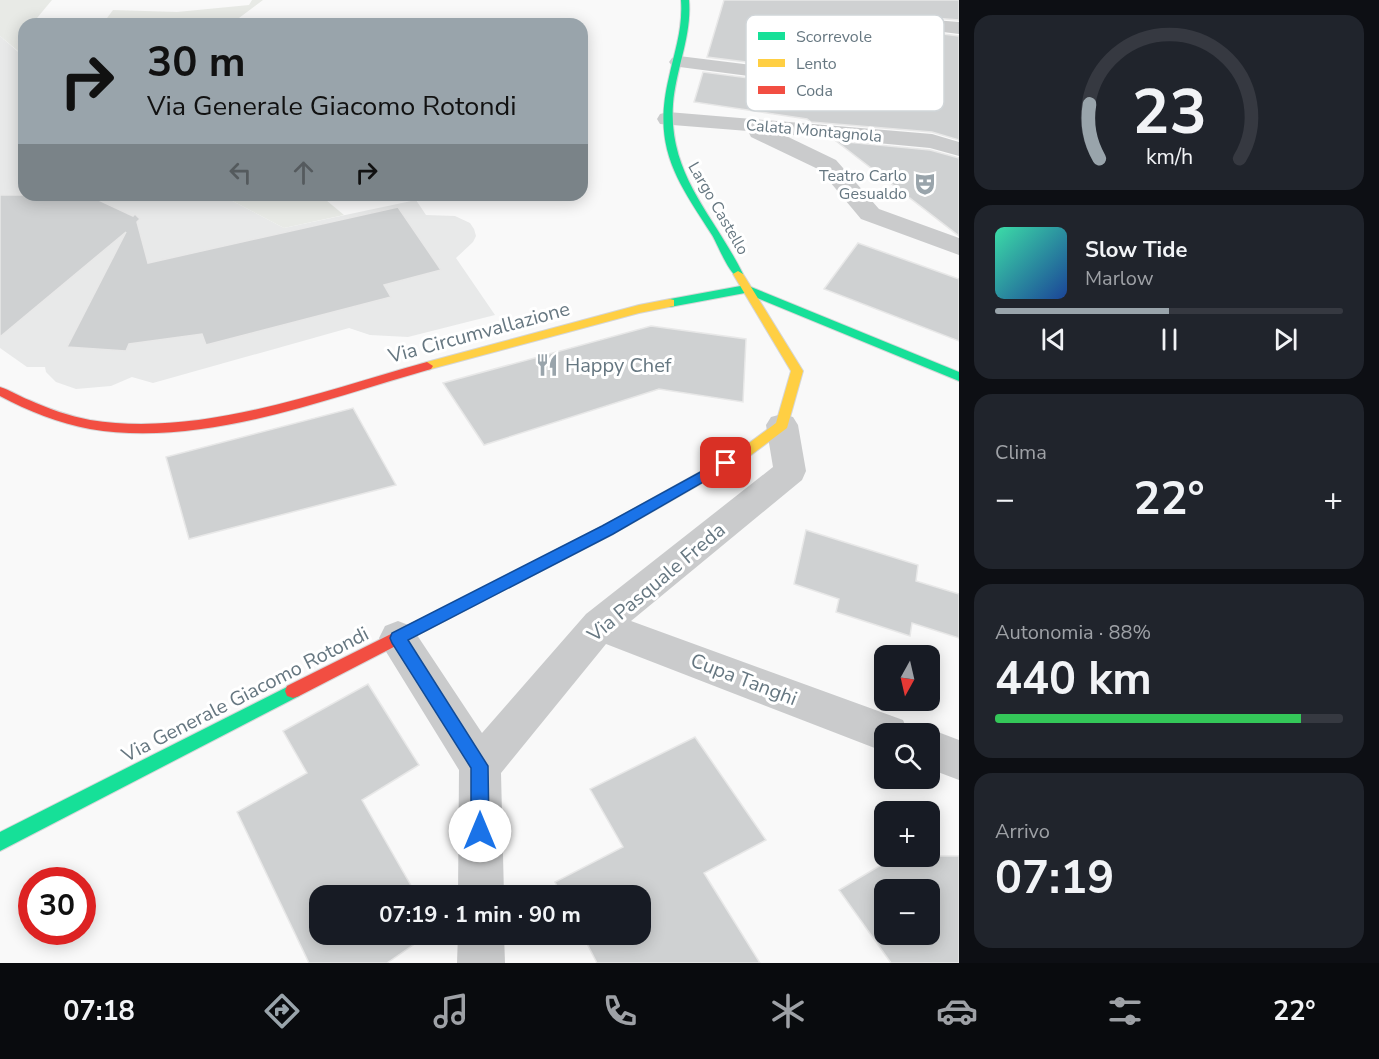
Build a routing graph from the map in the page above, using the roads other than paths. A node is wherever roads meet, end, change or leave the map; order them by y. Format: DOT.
graph roads {
  1 [pos="685,0"];
  2 [pos="944,27"];
  3 [pos="959,28"];
  4 [pos="679,62"];
  5 [pos="746,71"];
  6 [pos="668,119"];
  7 [pos="741,123"];
  8 [pos="959,149"];
  9 [pos="959,247"];
  10 [pos="746,289"];
  11 [pos="959,377"];
  12 [pos="0,391"];
  13 [pos="782,425"];
  14 [pos="599,625"];
  15 [pos="398,638"];
  16 [pos="874,728"];
  17 [pos="940,753"];
  18 [pos="959,760"];
  19 [pos="480,766"];
  20 [pos="0,842"];
  21 [pos="481,885"];
  22 [pos="481,945"];
  23 [pos="481,963"];
  1 -- 4 [label="street, Largo Castello"];
  2 -- 3 [label="street"];
  4 -- 5 [label="street"];
  4 -- 6 [label="street, Largo Castello"];
  6 -- 7 [label="street, Calata Montagnola"];
  6 -- 10 [label="street, Largo Castello"];
  7 -- 8 [label="street, Calata Montagnola"];
  7 -- 9 [label="street"];
  10 -- 11 [label="street"];
  10 -- 12 [label="street, Via Circumvallazione"];
  10 -- 13 [label="street"];
  13 -- 14 [label="street, Via Pasquale Freda"];
  13 -- 15 [label="street, Via Generale Giacomo Rotondi"];
  14 -- 16 [label="street, Cupa Tanghi"];
  14 -- 19 [label="street, Via Pasquale Freda"];
  15 -- 19 [label="street"];
  15 -- 20 [label="street, Via Generale Giacomo Rotondi"];
  17 -- 18 [label="street"];
  19 -- 21 [label="street"];
  22 -- 23 [label="street"];
}
